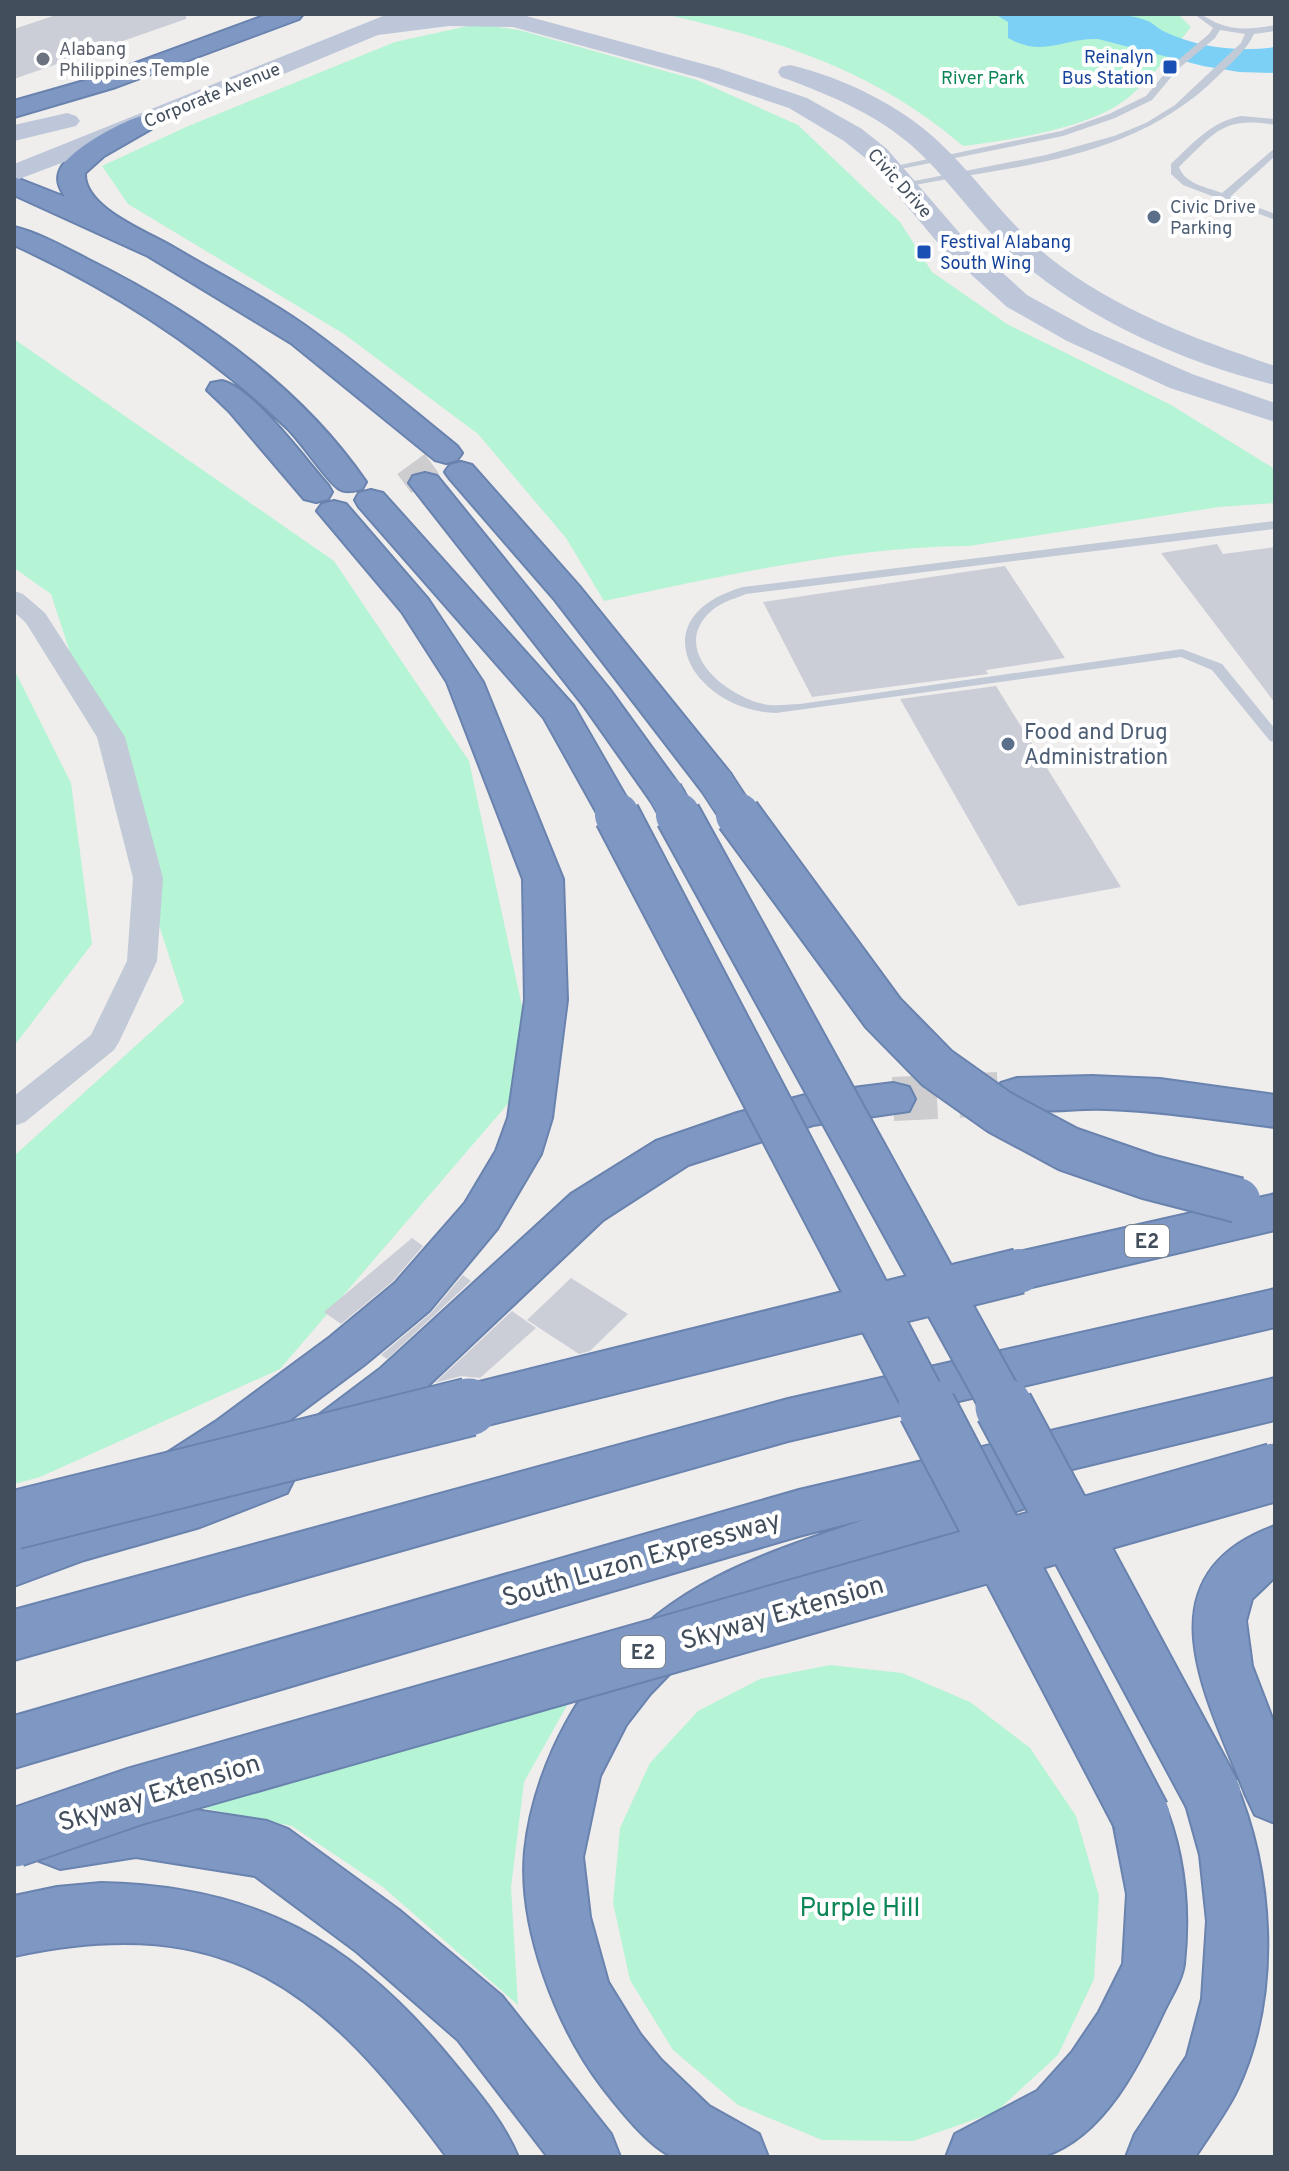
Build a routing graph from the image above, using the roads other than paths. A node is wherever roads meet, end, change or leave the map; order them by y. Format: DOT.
graph roads {
  1 [pos="409,14"];
  2 [pos="1198,14"];
  3 [pos="503,17"];
  4 [pos="300,19"];
  5 [pos="1218,26"];
  6 [pos="1275,28"];
  7 [pos="1251,31"];
  8 [pos="357,35"];
  9 [pos="762,62"];
  10 [pos="14,109"];
  11 [pos="67,121"];
  12 [pos="1275,122"];
  13 [pos="142,124"];
  14 [pos="14,133"];
  15 [pos="14,141"];
  16 [pos="1275,151"];
  17 [pos="947,166"];
  18 [pos="14,173"];
  19 [pos="897,176"];
  20 [pos="14,185"];
  21 [pos="1224,197"];
  22 [pos="14,212"];
  23 [pos="1275,217"];
  24 [pos="119,230"];
  25 [pos="14,235"];
  26 [pos="14,259"];
  27 [pos="323,352"];
  28 [pos="1275,376"];
  29 [pos="1275,413"];
  30 [pos="310,431"];
  31 [pos="343,496"];
  32 [pos="1275,525"];
  33 [pos="14,599"];
  34 [pos="1275,738"];
  35 [pos="1017,1094"];
  36 [pos="893,1099"];
  37 [pos="1275,1111"];
  38 [pos="14,1114"];
  39 [pos="1275,1203"];
  40 [pos="1275,1212"];
  41 [pos="1275,1308"];
  42 [pos="1270,1400"];
  43 [pos="1275,1472"];
  44 [pos="14,1520"];
  45 [pos="79,1538"];
  46 [pos="1275,1549"];
  47 [pos="14,1563"];
  48 [pos="14,1635"];
  49 [pos="14,1742"];
  50 [pos="1275,1796"];
  51 [pos="14,1838"];
  52 [pos="14,1849"];
  53 [pos="14,1926"];
  54 [pos="728,2154"];
  55 [pos="486,2157"];
  56 [pos="588,2157"];
  57 [pos="978,2157"];
  58 [pos="1158,2157"];
  1 -- 8 [label="main road, Corporate Avenue"];
  2 -- 5 [label="lane"];
  3 -- 8 [label="main road, Civic Drive"];
  3 -- 19 [label="main road, Civic Drive"];
  4 -- 10 [label="highway"];
  4 -- 11 [label="main road, Corporate Avenue"];
  5 -- 7 [label="lane"];
  5 -- 17 [label="lane"];
  6 -- 7 [label="lane"];
  7 -- 17 [label="lane"];
  8 -- 13 [label="main road, Corporate Avenue"];
  9 -- 17 [label="main road, Civic Drive"];
  11 -- 14 [label="main road"];
  11 -- 15 [label="main road, Corporate Avenue"];
  12 -- 21 [label="lane"];
  13 -- 18 [label="main road, Corporate Avenue"];
  13 -- 24 [label="highway"];
  16 -- 21 [label="lane"];
  17 -- 19 [label="lane"];
  17 -- 19 [label="lane"];
  17 -- 28 [label="main road, Civic Drive"];
  19 -- 29 [label="main road, Civic Drive"];
  20 -- 24 [label="highway"];
  21 -- 23 [label="lane"];
  22 -- 30 [label="highway"];
  24 -- 27 [label="highway"];
  25 -- 30 [label="highway"];
  26 -- 31 [label="highway"];
  27 -- 39 [label="highway, bridge"];
  27 -- 58 [label="highway, bridge"];
  30 -- 31 [label="highway"];
  31 -- 45 [label="highway"];
  31 -- 57 [label="highway, bridge"];
  32 -- 34 [label="lane"];
  33 -- 38 [label="street"];
  35 -- 37 [label="highway"];
  36 -- 45 [label="highway"];
  40 -- 44 [label="highway, E2, bridge"];
  41 -- 48 [label="highway"];
  42 -- 49 [label="highway, South Luzon Expressway"];
  42 -- 54 [label="highway"];
  43 -- 51 [label="highway, Skyway Extension / E2, bridge"];
  45 -- 47 [label="highway"];
  46 -- 50 [label="highway"];
  52 -- 56 [label="highway"];
  53 -- 55 [label="highway"];
}
